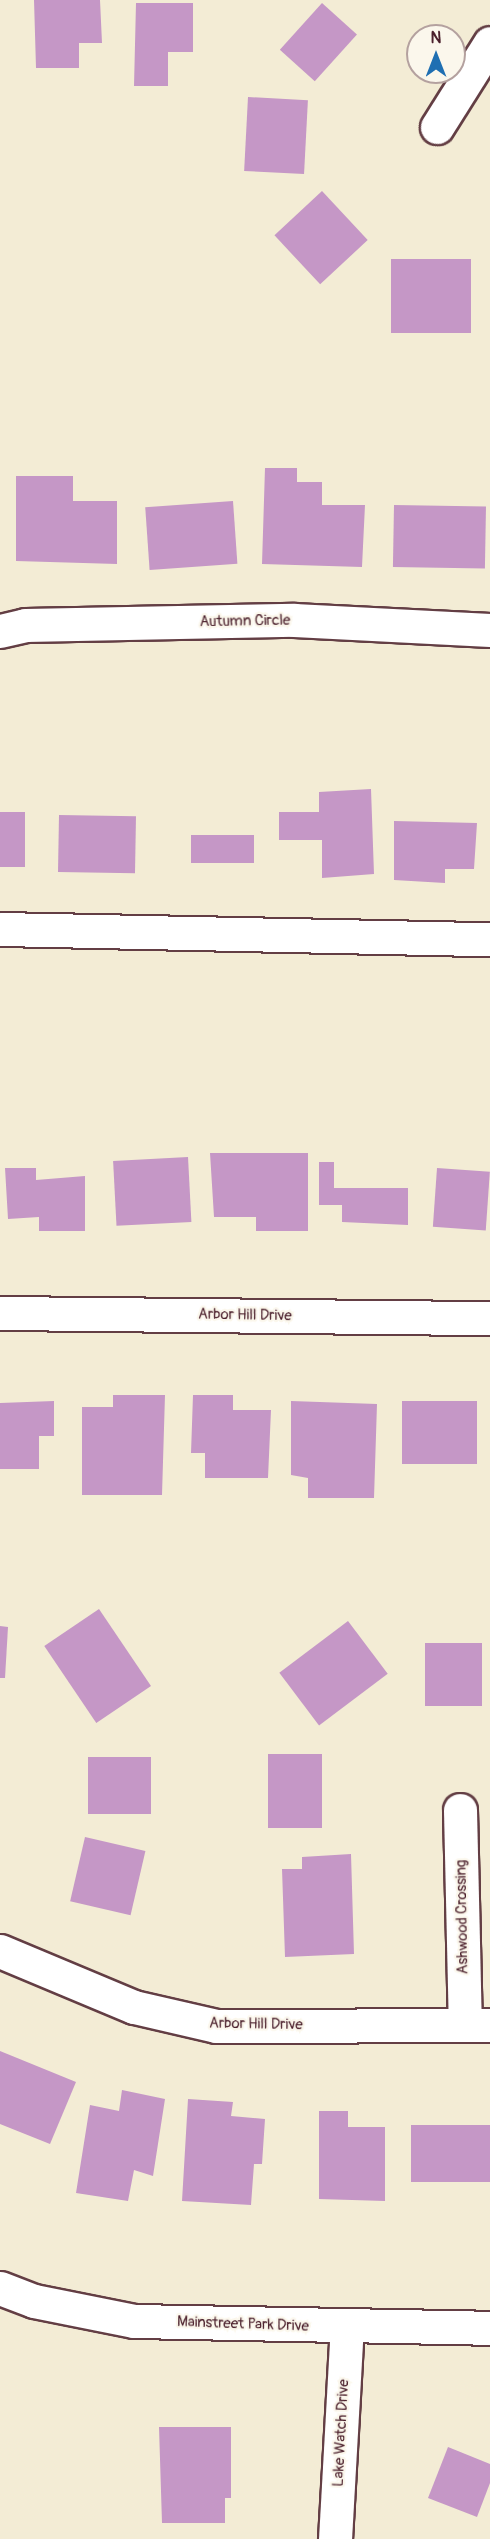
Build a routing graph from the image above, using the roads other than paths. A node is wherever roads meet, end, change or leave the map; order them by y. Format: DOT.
graph roads {
  1 [pos="490,43"];
  2 [pos="436,127"];
  3 [pos="490,630"];
  4 [pos="0,631"];
  5 [pos="0,929"];
  6 [pos="490,939"];
  7 [pos="0,1313"];
  8 [pos="490,1318"];
  9 [pos="460,1810"];
  10 [pos="0,1951"];
  11 [pos="477,2025"];
  12 [pos="0,2288"];
  13 [pos="347,2326"];
  14 [pos="490,2328"];
  15 [pos="335,2539"];
  1 -- 2 [label="street"];
  3 -- 4 [label="street, Autumn Circle"];
  5 -- 6 [label="street"];
  7 -- 8 [label="street, Arbor Hill Drive"];
  9 -- 11 [label="street, Ashwood Crossing"];
  10 -- 11 [label="street, Arbor Hill Drive"];
  12 -- 13 [label="street, Mainstreet Park Drive"];
  13 -- 14 [label="street, Mainstreet Park Drive"];
  13 -- 15 [label="street, Lake Watch Drive"];
}
